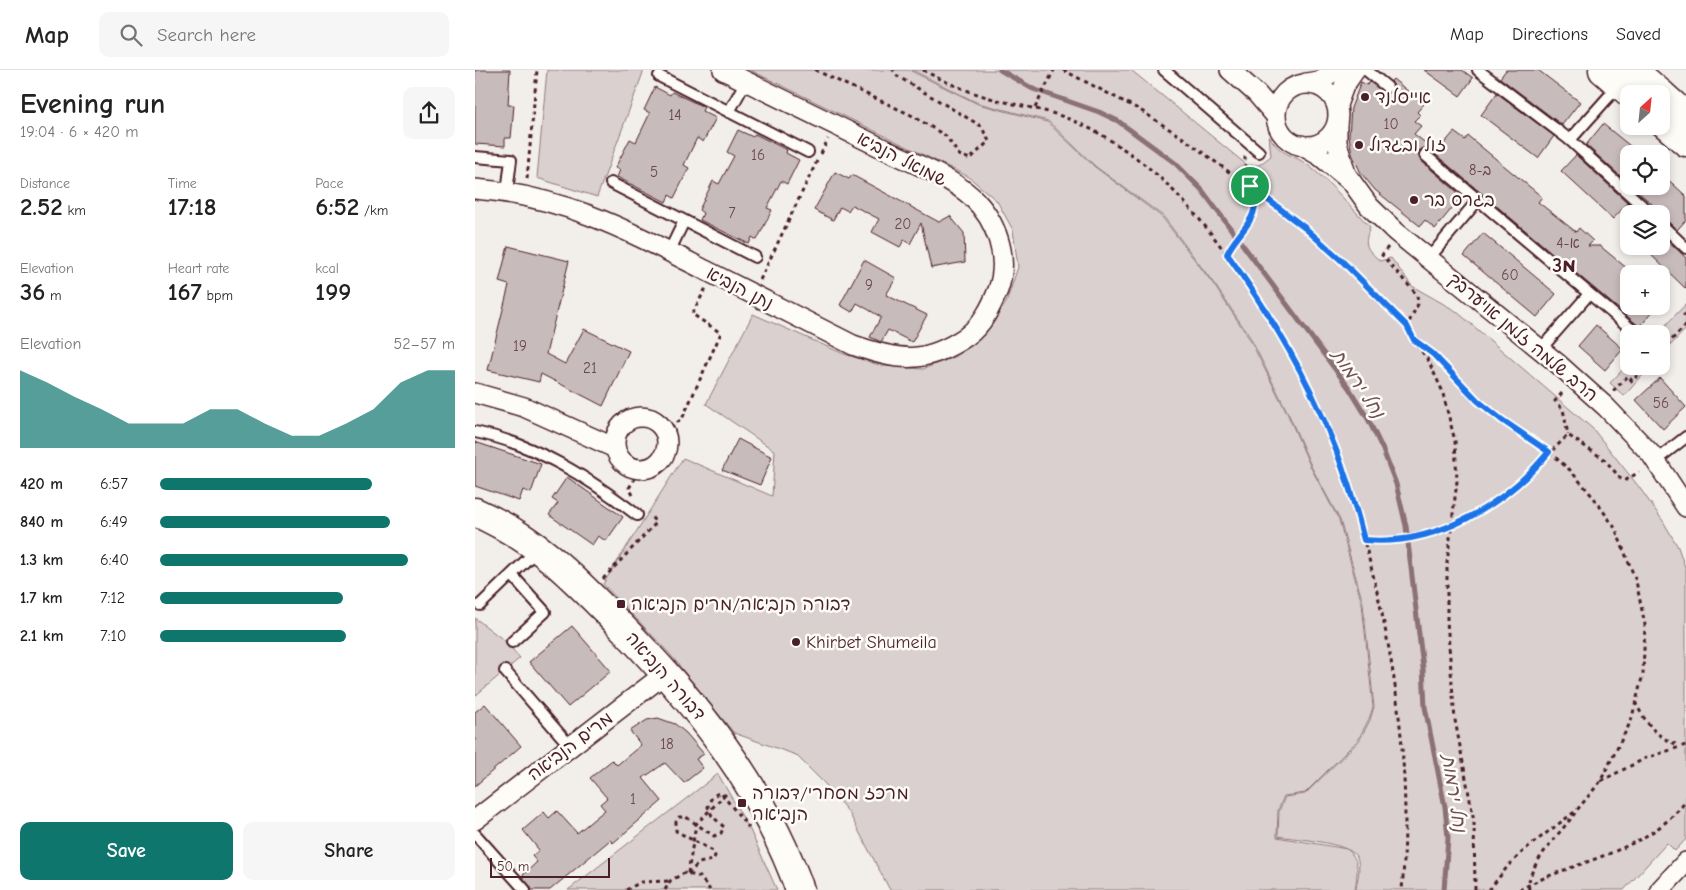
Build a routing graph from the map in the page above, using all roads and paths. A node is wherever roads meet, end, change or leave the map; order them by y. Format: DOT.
graph roads {
  1 [pos="537,70"];
  2 [pos="723,70"];
  3 [pos="815,70"];
  4 [pos="893,70"];
  5 [pos="923,70"];
  6 [pos="1054,70"];
  7 [pos="1063,70"];
  8 [pos="1164,70"];
  9 [pos="1336,70"];
  10 [pos="1355,70"];
  11 [pos="1366,70"];
  12 [pos="1477,70"];
  13 [pos="1234,73"];
  14 [pos="659,76"];
  15 [pos="1622,79"];
  16 [pos="746,81"];
  17 [pos="1302,84"];
  18 [pos="1638,85"];
  19 [pos="1387,87"];
  20 [pos="1670,102"];
  21 [pos="1337,105"];
  22 [pos="1035,108"];
  23 [pos="729,112"];
  24 [pos="1275,115"];
  25 [pos="1686,116"];
  26 [pos="1337,124"];
  27 [pos="835,125"];
  28 [pos="1670,128"];
  29 [pos="1570,140"];
  30 [pos="1686,142"];
  31 [pos="1249,144"];
  32 [pos="1301,145"];
  33 [pos="808,152"];
  34 [pos="1259,152"];
  35 [pos="1425,155"];
  36 [pos="475,157"];
  37 [pos="1348,179"];
  38 [pos="611,183"];
  39 [pos="1250,186"];
  40 [pos="475,188"];
  41 [pos="516,193"];
  42 [pos="1478,200"];
  43 [pos="1641,205"];
  44 [pos="684,221"];
  45 [pos="1670,233"];
  46 [pos="1388,247"];
  47 [pos="1686,248"];
  48 [pos="669,252"];
  49 [pos="1227,254"];
  50 [pos="755,257"];
  51 [pos="1429,258"];
  52 [pos="713,274"];
  53 [pos="1589,294"];
  54 [pos="753,295"];
  55 [pos="991,308"];
  56 [pos="1626,325"];
  57 [pos="1686,325"];
  58 [pos="1407,326"];
  59 [pos="1414,340"];
  60 [pos="1670,342"];
  61 [pos="1540,350"];
  62 [pos="1638,375"];
  63 [pos="1613,392"];
  64 [pos="475,393"];
  65 [pos="1562,393"];
  66 [pos="475,432"];
  67 [pos="663,432"];
  68 [pos="1568,435"];
  69 [pos="1686,437"];
  70 [pos="615,448"];
  71 [pos="1549,452"];
  72 [pos="1655,461"];
  73 [pos="1639,472"];
  74 [pos="1686,506"];
  75 [pos="475,512"];
  76 [pos="637,515"];
  77 [pos="1450,525"];
  78 [pos="1364,540"];
  79 [pos="540,548"];
  80 [pos="512,575"];
  81 [pos="480,605"];
  82 [pos="512,642"];
  83 [pos="505,671"];
  84 [pos="666,674"];
  85 [pos="1635,702"];
  86 [pos="1684,745"];
  87 [pos="570,746"];
  88 [pos="746,779"];
  89 [pos="1600,782"];
  90 [pos="723,796"];
  91 [pos="1686,802"];
  92 [pos="709,810"];
  93 [pos="1577,810"];
  94 [pos="475,820"];
  95 [pos="696,824"];
  96 [pos="475,834"];
  97 [pos="777,836"];
  98 [pos="692,841"];
  99 [pos="1686,862"];
  100 [pos="688,874"];
  101 [pos="670,881"];
  102 [pos="1528,885"];
  103 [pos="525,890"];
  104 [pos="626,890"];
  105 [pos="665,890"];
  106 [pos="710,890"];
  107 [pos="799,890"];
  108 [pos="1402,890"];
  109 [pos="1475,890"];
  110 [pos="1489,890"];
  111 [pos="1519,890"];
  112 [pos="1529,890"];
  113 [pos="1660,890"];
  1 -- 41 [label="path"];
  2 -- 16 [label="street, שמואל הנביא"];
  3 -- 4 [label="path"];
  5 -- 22 [label="path"];
  6 -- 22 [label="path"];
  7 -- 39 [label="path"];
  8 -- 31 [label="lane"];
  9 -- 17 [label="street"];
  10 -- 21 [label="street"];
  11 -- 19 [label="lane"];
  12 -- 29 [label="lane"];
  13 -- 17 [label="street"];
  13 -- 24 [label="street"];
  14 -- 23 [label="lane"];
  15 -- 18 [label="street"];
  15 -- 29 [label="lane"];
  16 -- 23 [label="lane"];
  16 -- 27 [label="street, שמואל הנביא"];
  17 -- 21 [label="street"];
  17 -- 24 [label="street"];
  20 -- 25 [label="street"];
  21 -- 26 [label="street"];
  22 -- 49 [label="path"];
  23 -- 33 [label="lane"];
  24 -- 32 [label="street"];
  26 -- 32 [label="street"];
  26 -- 37 [label="street"];
  27 -- 54 [label="path"];
  27 -- 55 [label="street, שמואל הנביא"];
  28 -- 30 [label="street"];
  29 -- 43 [label="lane"];
  31 -- 34 [label="lane"];
  31 -- 39 [label="path"];
  32 -- 37 [label="street"];
  35 -- 42 [label="lane"];
  36 -- 41 [label="lane"];
  37 -- 51 [label="street, הרב שלמה זלמן אויערבך"];
  38 -- 44 [label="lane"];
  39 -- 49 [label="path"];
  39 -- 58 [label="path"];
  40 -- 41 [label="street, נתן הנביא"];
  41 -- 48 [label="street, נתן הנביא"];
  42 -- 51 [label="lane"];
  42 -- 53 [label="lane"];
  44 -- 48 [label="lane"];
  44 -- 50 [label="lane"];
  45 -- 47 [label="lane"];
  46 -- 58 [label="path"];
  48 -- 52 [label="street, נתן הנביא"];
  49 -- 78 [label="path"];
  51 -- 61 [label="street, הרב שלמה זלמן אויערבך"];
  52 -- 54 [label="street, נתן הנביא"];
  52 -- 67 [label="path"];
  53 -- 56 [label="lane"];
  53 -- 61 [label="lane"];
  54 -- 55 [label="street, נתן הנביא"];
  57 -- 60 [label="path"];
  58 -- 59 [label="path"];
  59 -- 71 [label="path"];
  59 -- 77 [label="path"];
  61 -- 72 [label="street, הרב שלמה זלמן אויערבך"];
  62 -- 63 [label="path"];
  64 -- 70 [label="street"];
  65 -- 68 [label="path"];
  66 -- 76 [label="lane"];
  67 -- 70 [label="street"];
  67 -- 70 [label="street"];
  68 -- 71 [label="path"];
  68 -- 73 [label="path"];
  69 -- 72 [label="lane"];
  71 -- 77 [label="path"];
  71 -- 85 [label="path"];
  72 -- 74 [label="street, הרב שלמה זלמן אויערבך"];
  75 -- 79 [label="street, דבורה הנביאה"];
  77 -- 78 [label="path"];
  77 -- 109 [label="path"];
  78 -- 108 [label="path"];
  79 -- 80 [label="lane"];
  79 -- 84 [label="street, דבורה הנביאה"];
  80 -- 81 [label="lane"];
  80 -- 82 [label="lane"];
  83 -- 87 [label="lane"];
  84 -- 87 [label="street, מרים הנביאה"];
  84 -- 88 [label="street, דבורה הנביאה"];
  85 -- 86 [label="path"];
  85 -- 89 [label="path"];
  86 -- 89 [label="path"];
  87 -- 94 [label="street, מרים הנביאה"];
  88 -- 90 [label="path"];
  88 -- 97 [label="street, דבורה הנביאה"];
  89 -- 93 [label="path"];
  90 -- 92 [label="path"];
  90 -- 92 [label="path"];
  90 -- 97 [label="path"];
  91 -- 102 [label="path"];
  92 -- 95 [label="path"];
  92 -- 95 [label="path"];
  93 -- 102 [label="path"];
  93 -- 110 [label="path"];
  95 -- 98 [label="path"];
  95 -- 98 [label="path"];
  96 -- 103 [label="lane"];
  97 -- 107 [label="street, דבורה הנביאה"];
  98 -- 100 [label="path"];
  98 -- 100 [label="path"];
  99 -- 113 [label="street"];
  100 -- 101 [label="path"];
  100 -- 106 [label="path"];
  101 -- 104 [label="path"];
  101 -- 105 [label="path"];
  102 -- 111 [label="path"];
  102 -- 112 [label="path"];
}
